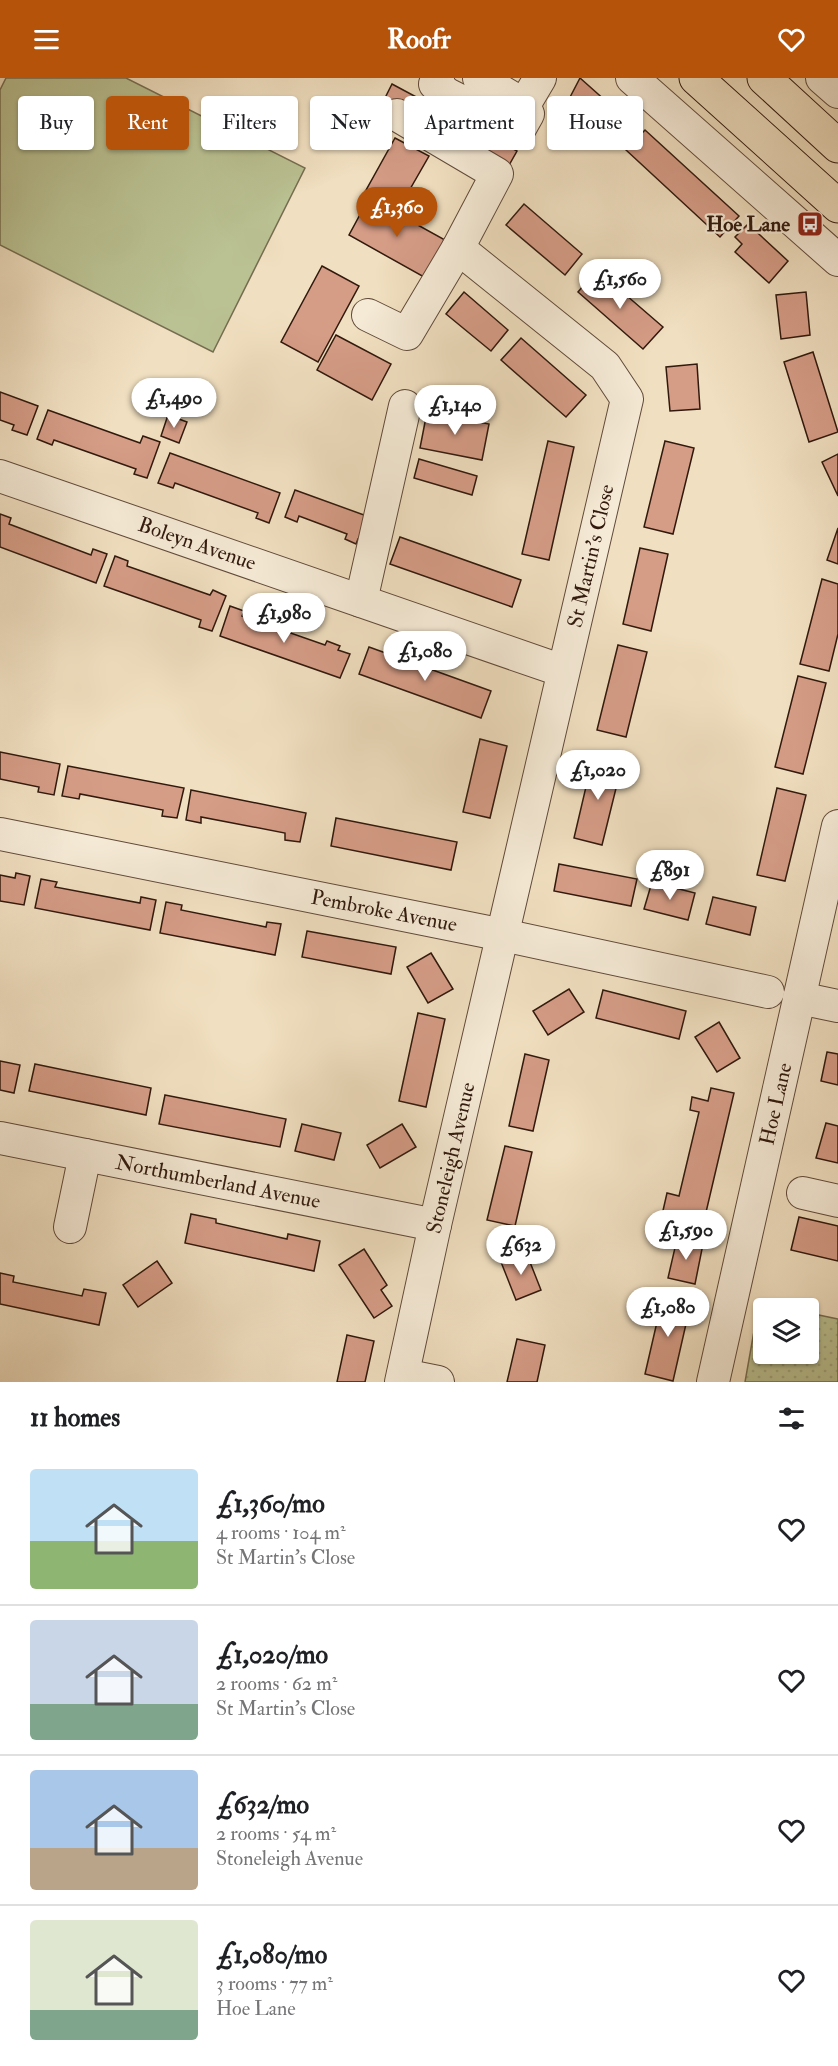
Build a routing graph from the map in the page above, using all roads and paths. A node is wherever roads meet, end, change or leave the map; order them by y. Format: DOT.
graph roads {
  1 [pos="438,78"];
  2 [pos="479,78"];
  3 [pos="540,78"];
  4 [pos="632,78"];
  5 [pos="696,78"];
  6 [pos="764,78"];
  7 [pos="822,78"];
  8 [pos="838,92"];
  9 [pos="451,96"];
  10 [pos="509,96"];
  11 [pos="529,96"];
  12 [pos="397,116"];
  13 [pos="838,146"];
  14 [pos="838,206"];
  15 [pos="458,248"];
  16 [pos="838,260"];
  17 [pos="368,315"];
  18 [pos="405,406"];
  19 [pos="0,476"];
  20 [pos="361,601"];
  21 [pos="563,671"];
  22 [pos="838,826"];
  23 [pos="0,834"];
  24 [pos="503,935"];
  25 [pos="768,992"];
  26 [pos="800,998"];
  27 [pos="838,1006"];
  28 [pos="0,1138"];
  29 [pos="85,1155"];
  30 [pos="803,1193"];
  31 [pos="838,1201"];
  32 [pos="435,1225"];
  33 [pos="70,1227"];
  34 [pos="402,1378"];
  35 [pos="438,1382"];
  36 [pos="713,1382"];
  1 -- 9 [label="street"];
  2 -- 10 [label="street"];
  3 -- 11 [label="street"];
  4 -- 16 [label="street"];
  5 -- 14 [label="highway"];
  6 -- 13 [label="highway"];
  7 -- 8 [label="street"];
  12 -- 15 [label="street"];
  15 -- 17 [label="street"];
  15 -- 21 [label="street, St Martin's Close"];
  18 -- 20 [label="street"];
  19 -- 20 [label="street, Boleyn Avenue"];
  20 -- 21 [label="street, Boleyn Avenue"];
  21 -- 24 [label="street, St Martin's Close"];
  22 -- 26 [label="street, Hoe Lane"];
  23 -- 24 [label="street, Pembroke Avenue"];
  24 -- 25 [label="street, Pembroke Avenue"];
  24 -- 32 [label="street, Stoneleigh Avenue"];
  26 -- 27 [label="street"];
  26 -- 36 [label="street, Hoe Lane"];
  28 -- 29 [label="street, Northumberland Avenue"];
  29 -- 32 [label="street, Northumberland Avenue"];
  29 -- 33 [label="street"];
  30 -- 31 [label="street"];
  32 -- 34 [label="street, Stoneleigh Avenue"];
  34 -- 35 [label="street"];
}
